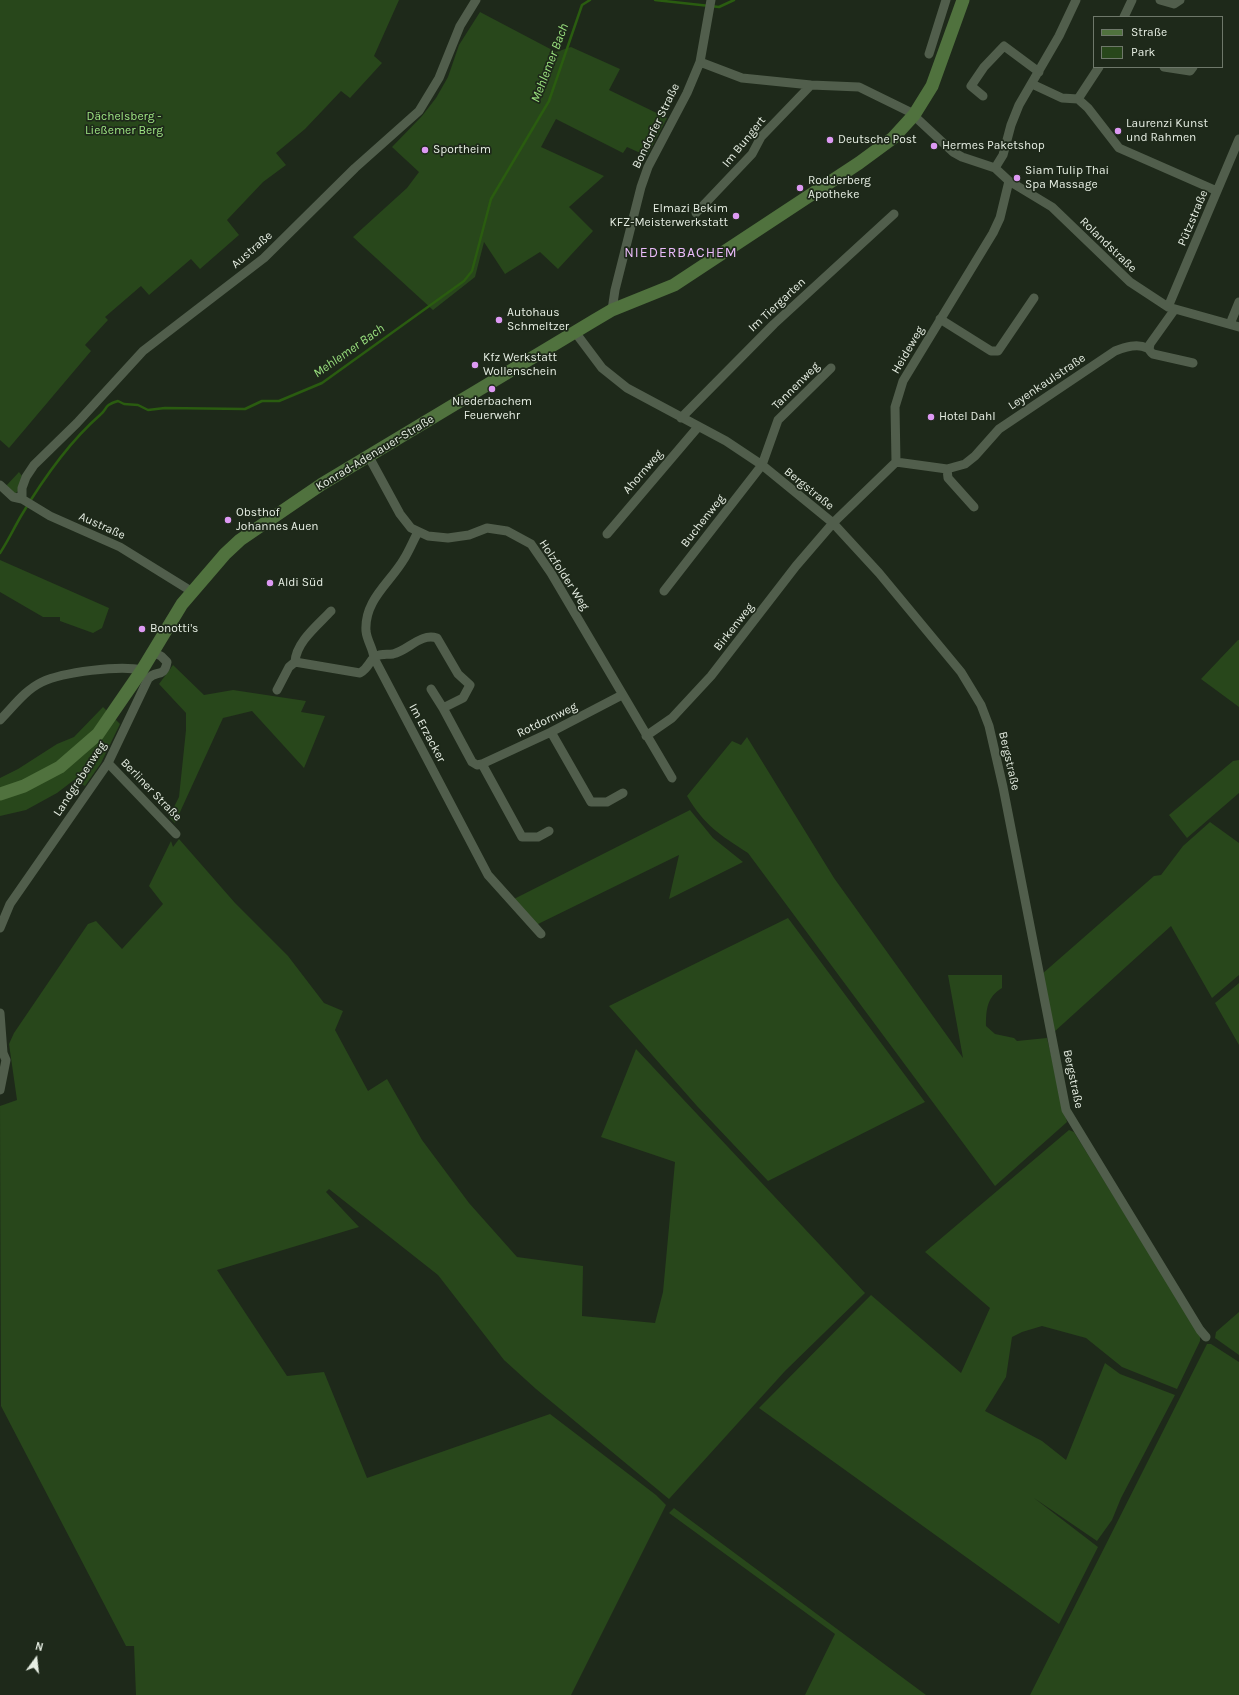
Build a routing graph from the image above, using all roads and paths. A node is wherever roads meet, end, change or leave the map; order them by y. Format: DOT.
graph roads {
  1 [pos="476,0"];
  2 [pos="711,0"];
  3 [pos="946,0"];
  4 [pos="963,0"];
  5 [pos="1132,0"];
  6 [pos="1160,0"];
  7 [pos="1180,0"];
  8 [pos="1074,1"];
  9 [pos="1124,16"];
  10 [pos="929,54"];
  11 [pos="700,62"];
  12 [pos="1098,68"];
  13 [pos="1170,68"];
  14 [pos="1193,68"];
  15 [pos="1039,72"];
  16 [pos="1032,84"];
  17 [pos="811,86"];
  18 [pos="983,96"];
  19 [pos="1078,99"];
  20 [pos="914,115"];
  21 [pos="1239,139"];
  22 [pos="995,168"];
  23 [pos="1009,181"];
  24 [pos="1217,192"];
  25 [pos="696,213"];
  26 [pos="894,214"];
  27 [pos="1034,298"];
  28 [pos="1239,302"];
  29 [pos="1171,308"];
  30 [pos="612,310"];
  31 [pos="940,319"];
  32 [pos="1230,324"];
  33 [pos="1239,327"];
  34 [pos="575,332"];
  35 [pos="1149,349"];
  36 [pos="1193,363"];
  37 [pos="830,368"];
  38 [pos="681,418"];
  39 [pos="698,427"];
  40 [pos="369,457"];
  41 [pos="896,462"];
  42 [pos="762,465"];
  43 [pos="947,470"];
  44 [pos="0,484"];
  45 [pos="24,500"];
  46 [pos="974,507"];
  47 [pos="833,523"];
  48 [pos="418,532"];
  49 [pos="607,534"];
  50 [pos="664,590"];
  51 [pos="191,591"];
  52 [pos="331,611"];
  53 [pos="152,652"];
  54 [pos="374,658"];
  55 [pos="295,662"];
  56 [pos="142,670"];
  57 [pos="431,689"];
  58 [pos="277,690"];
  59 [pos="622,695"];
  60 [pos="443,708"];
  61 [pos="0,719"];
  62 [pos="551,732"];
  63 [pos="646,736"];
  64 [pos="108,762"];
  65 [pos="482,764"];
  66 [pos="672,778"];
  67 [pos="623,793"];
  68 [pos="0,794"];
  69 [pos="549,831"];
  70 [pos="176,834"];
  71 [pos="0,928"];
  72 [pos="541,934"];
  73 [pos="0,1013"];
  74 [pos="0,1090"];
  75 [pos="1206,1337"];
  1 -- 45 [label="street, Austraße"];
  2 -- 11 [label="street, Bondorfer Straße"];
  3 -- 10 [label="street"];
  4 -- 20 [label="main road, Konrad-Adenauer-Straße"];
  5 -- 9 [label="street"];
  6 -- 7 [label="street"];
  8 -- 15 [label="street"];
  11 -- 17 [label="street"];
  11 -- 30 [label="street, Bondorfer Straße"];
  12 -- 19 [label="street"];
  13 -- 14 [label="street"];
  15 -- 16 [label="street"];
  15 -- 18 [label="street"];
  16 -- 19 [label="street"];
  16 -- 22 [label="street"];
  17 -- 20 [label="street"];
  17 -- 25 [label="street, Im Bungert"];
  19 -- 24 [label="street"];
  20 -- 22 [label="street"];
  20 -- 30 [label="main road, Konrad-Adenauer-Straße"];
  21 -- 24 [label="street, Pützstraße"];
  22 -- 23 [label="street, Rolandstraße"];
  23 -- 29 [label="street, Rolandstraße"];
  23 -- 31 [label="street, Heideweg"];
  24 -- 29 [label="street, Pützstraße"];
  26 -- 38 [label="street, Im Tiergarten"];
  27 -- 31 [label="street"];
  28 -- 32 [label="street"];
  29 -- 32 [label="street, Rolandstraße"];
  29 -- 35 [label="street"];
  30 -- 34 [label="main road, Konrad-Adenauer-Straße"];
  31 -- 41 [label="street, Heideweg"];
  32 -- 33 [label="street, Rolandstraße"];
  34 -- 38 [label="street, Bergstraße"];
  34 -- 40 [label="main road, Konrad-Adenauer-Straße"];
  35 -- 36 [label="street, Leyenkaulstraße"];
  35 -- 43 [label="street, Leyenkaulstraße"];
  37 -- 42 [label="street, Tannenweg"];
  38 -- 39 [label="street, Bergstraße"];
  39 -- 42 [label="street, Bergstraße"];
  39 -- 49 [label="street, Ahornweg"];
  40 -- 48 [label="street, Holzfolder Weg"];
  40 -- 51 [label="main road, Konrad-Adenauer-Straße"];
  41 -- 43 [label="street, Leyenkaulstraße"];
  41 -- 47 [label="street"];
  42 -- 47 [label="street, Bergstraße"];
  42 -- 50 [label="street, Buchenweg"];
  43 -- 46 [label="street"];
  44 -- 45 [label="street, Austraße"];
  45 -- 51 [label="street, Austraße"];
  47 -- 63 [label="street, Birkenweg"];
  47 -- 75 [label="street, Bergstraße"];
  48 -- 54 [label="street, Im Erzacker"];
  48 -- 59 [label="street, Holzfolder Weg"];
  51 -- 53 [label="main road, Konrad-Adenauer-Straße"];
  52 -- 55 [label="street"];
  53 -- 56 [label="main road, Konrad-Adenauer-Straße"];
  53 -- 64 [label="street, Landgrabenweg"];
  54 -- 55 [label="street"];
  54 -- 60 [label="street"];
  54 -- 72 [label="street, Im Erzacker"];
  55 -- 58 [label="street"];
  56 -- 61 [label="street"];
  56 -- 68 [label="main road, Konrad-Adenauer-Straße"];
  57 -- 60 [label="street"];
  59 -- 62 [label="street, Rotdornweg"];
  59 -- 63 [label="street, Holzfolder Weg"];
  60 -- 65 [label="street"];
  62 -- 65 [label="street, Rotdornweg"];
  62 -- 67 [label="street"];
  63 -- 66 [label="street, Holzfolder Weg"];
  64 -- 70 [label="street, Berliner Straße"];
  64 -- 71 [label="street, Landgrabenweg"];
  65 -- 69 [label="street"];
  73 -- 74 [label="street"];
}
